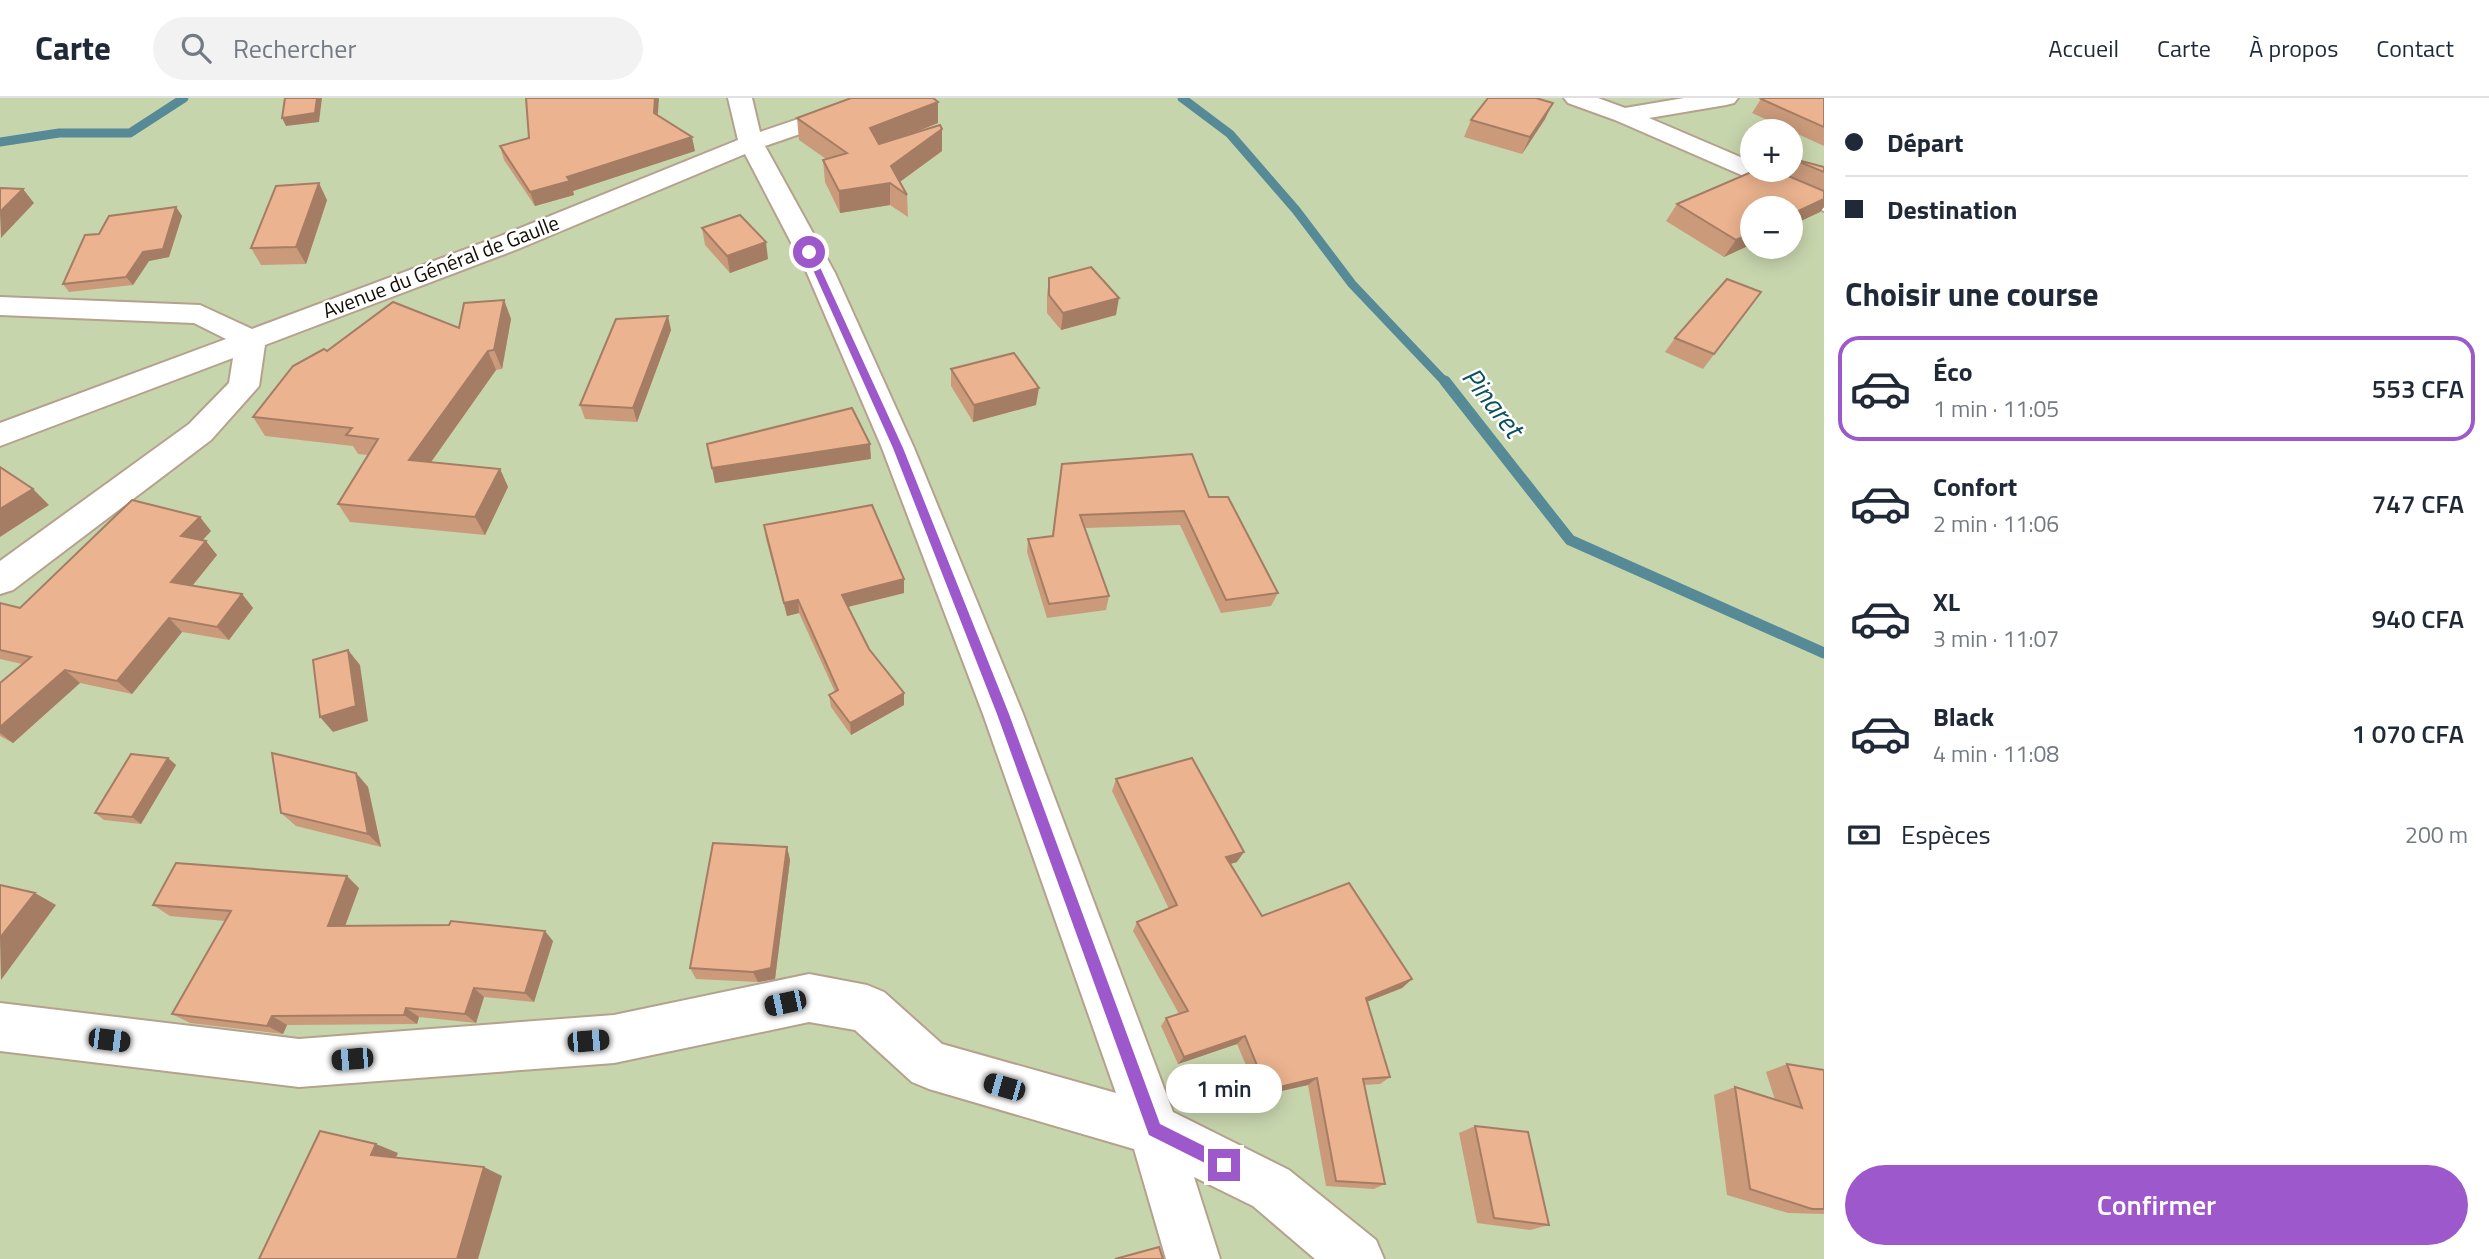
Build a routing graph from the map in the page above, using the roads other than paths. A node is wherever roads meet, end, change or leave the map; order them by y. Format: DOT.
graph roads {
  1 [pos="740,98"];
  2 [pos="882,98"];
  3 [pos="1576,98"];
  4 [pos="1727,98"];
  5 [pos="1623,115"];
  6 [pos="751,143"];
  7 [pos="1824,203"];
  8 [pos="0,306"];
  9 [pos="251,340"];
  10 [pos="0,435"];
  11 [pos="0,580"];
  12 [pos="0,1027"];
  13 [pos="1154,1129"];
  14 [pos="1193,1259"];
  15 [pos="1357,1259"];
  1 -- 6 [label="street"];
  2 -- 6 [label="street, Avenue du Général de Gaulle"];
  3 -- 5 [label="street"];
  4 -- 5 [label="street"];
  5 -- 7 [label="street"];
  6 -- 9 [label="street, Avenue du Général de Gaulle"];
  6 -- 13 [label="street"];
  8 -- 9 [label="street"];
  9 -- 10 [label="street, Avenue du Général de Gaulle"];
  9 -- 11 [label="street"];
  12 -- 13 [label="street"];
  13 -- 14 [label="street"];
  13 -- 15 [label="street"];
}
